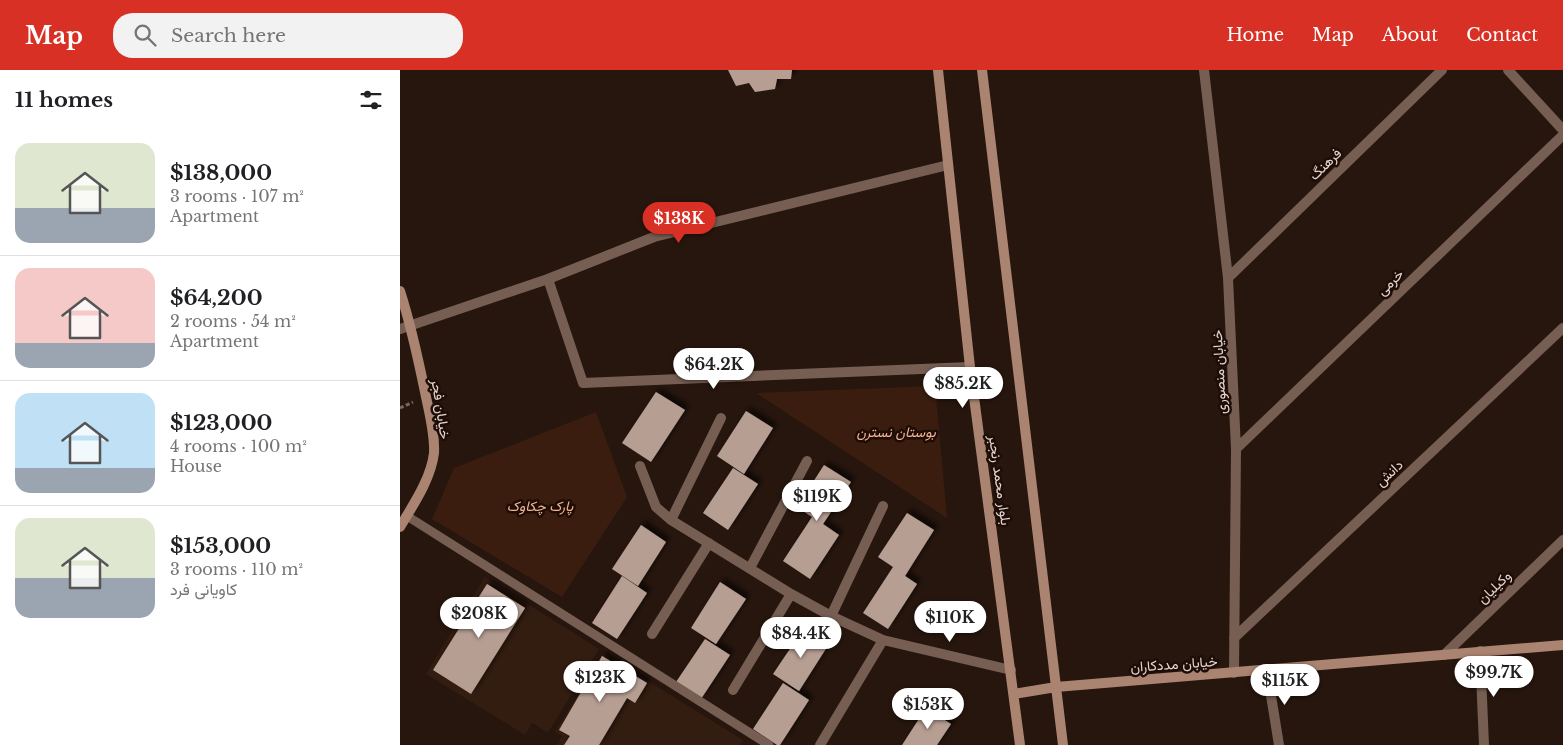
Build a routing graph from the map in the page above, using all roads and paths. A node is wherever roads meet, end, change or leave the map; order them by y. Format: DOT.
graph roads {
  1 [pos="938,70"];
  2 [pos="982,70"];
  3 [pos="1204,70"];
  4 [pos="1442,70"];
  5 [pos="1508,70"];
  6 [pos="1563,130"];
  7 [pos="1563,135"];
  8 [pos="948,165"];
  9 [pos="1228,278"];
  10 [pos="548,279"];
  11 [pos="400,291"];
  12 [pos="411,325"];
  13 [pos="1563,328"];
  14 [pos="400,329"];
  15 [pos="970,367"];
  16 [pos="721,418"];
  17 [pos="1236,449"];
  18 [pos="807,461"];
  19 [pos="640,466"];
  20 [pos="883,506"];
  21 [pos="406,516"];
  22 [pos="671,520"];
  23 [pos="400,527"];
  24 [pos="1563,540"];
  25 [pos="709,543"];
  26 [pos="750,568"];
  27 [pos="791,594"];
  28 [pos="831,616"];
  29 [pos="652,634"];
  30 [pos="1234,638"];
  31 [pos="883,640"];
  32 [pos="1563,645"];
  33 [pos="1480,651"];
  34 [pos="1444,654"];
  35 [pos="1011,670"];
  36 [pos="1266,671"];
  37 [pos="1234,673"];
  38 [pos="1056,687"];
  39 [pos="733,690"];
  40 [pos="1014,694"];
  41 [pos="770,745"];
  42 [pos="820,745"];
  43 [pos="1020,745"];
  44 [pos="1063,745"];
  45 [pos="1279,745"];
  46 [pos="1484,745"];
  1 -- 8 [label="street, بلوار محمد رنجبر"];
  2 -- 38 [label="street"];
  3 -- 9 [label="street, خیابان منصوری"];
  4 -- 9 [label="street, فرهنگ"];
  5 -- 6 [label="street"];
  7 -- 17 [label="street, خرمی"];
  8 -- 10 [label="street"];
  8 -- 15 [label="street, بلوار محمد رنجبر"];
  9 -- 17 [label="street, خیابان منصوری"];
  10 -- 12 [label="street"];
  10 -- 15 [label="street"];
  11 -- 12 [label="street, خیابان فجر"];
  12 -- 14 [label="street"];
  12 -- 21 [label="street, خیابان فجر"];
  13 -- 30 [label="street, دانش"];
  15 -- 35 [label="street, بلوار محمد رنجبر"];
  16 -- 22 [label="street"];
  17 -- 30 [label="street, خیابان منصوری"];
  18 -- 26 [label="street"];
  19 -- 22 [label="street"];
  20 -- 28 [label="street"];
  21 -- 23 [label="street, خیابان فجر"];
  21 -- 41 [label="lane"];
  22 -- 25 [label="street"];
  24 -- 34 [label="street, وکیلیان"];
  25 -- 26 [label="street"];
  25 -- 29 [label="street"];
  26 -- 27 [label="street"];
  27 -- 28 [label="street"];
  27 -- 39 [label="street"];
  28 -- 31 [label="street"];
  30 -- 37 [label="street, خیابان منصوری"];
  31 -- 35 [label="street"];
  31 -- 42 [label="street"];
  32 -- 33 [label="street, خیابان مددکاران"];
  33 -- 34 [label="street, خیابان مددکاران"];
  33 -- 46 [label="street"];
  34 -- 36 [label="street, خیابان مددکاران"];
  35 -- 40 [label="street, بلوار محمد رنجبر"];
  36 -- 37 [label="street, خیابان مددکاران"];
  36 -- 45 [label="street"];
  37 -- 38 [label="street, خیابان مددکاران"];
  38 -- 40 [label="street, خیابان مددکاران"];
  38 -- 44 [label="street"];
  40 -- 43 [label="street, بلوار محمد رنجبر"];
}
